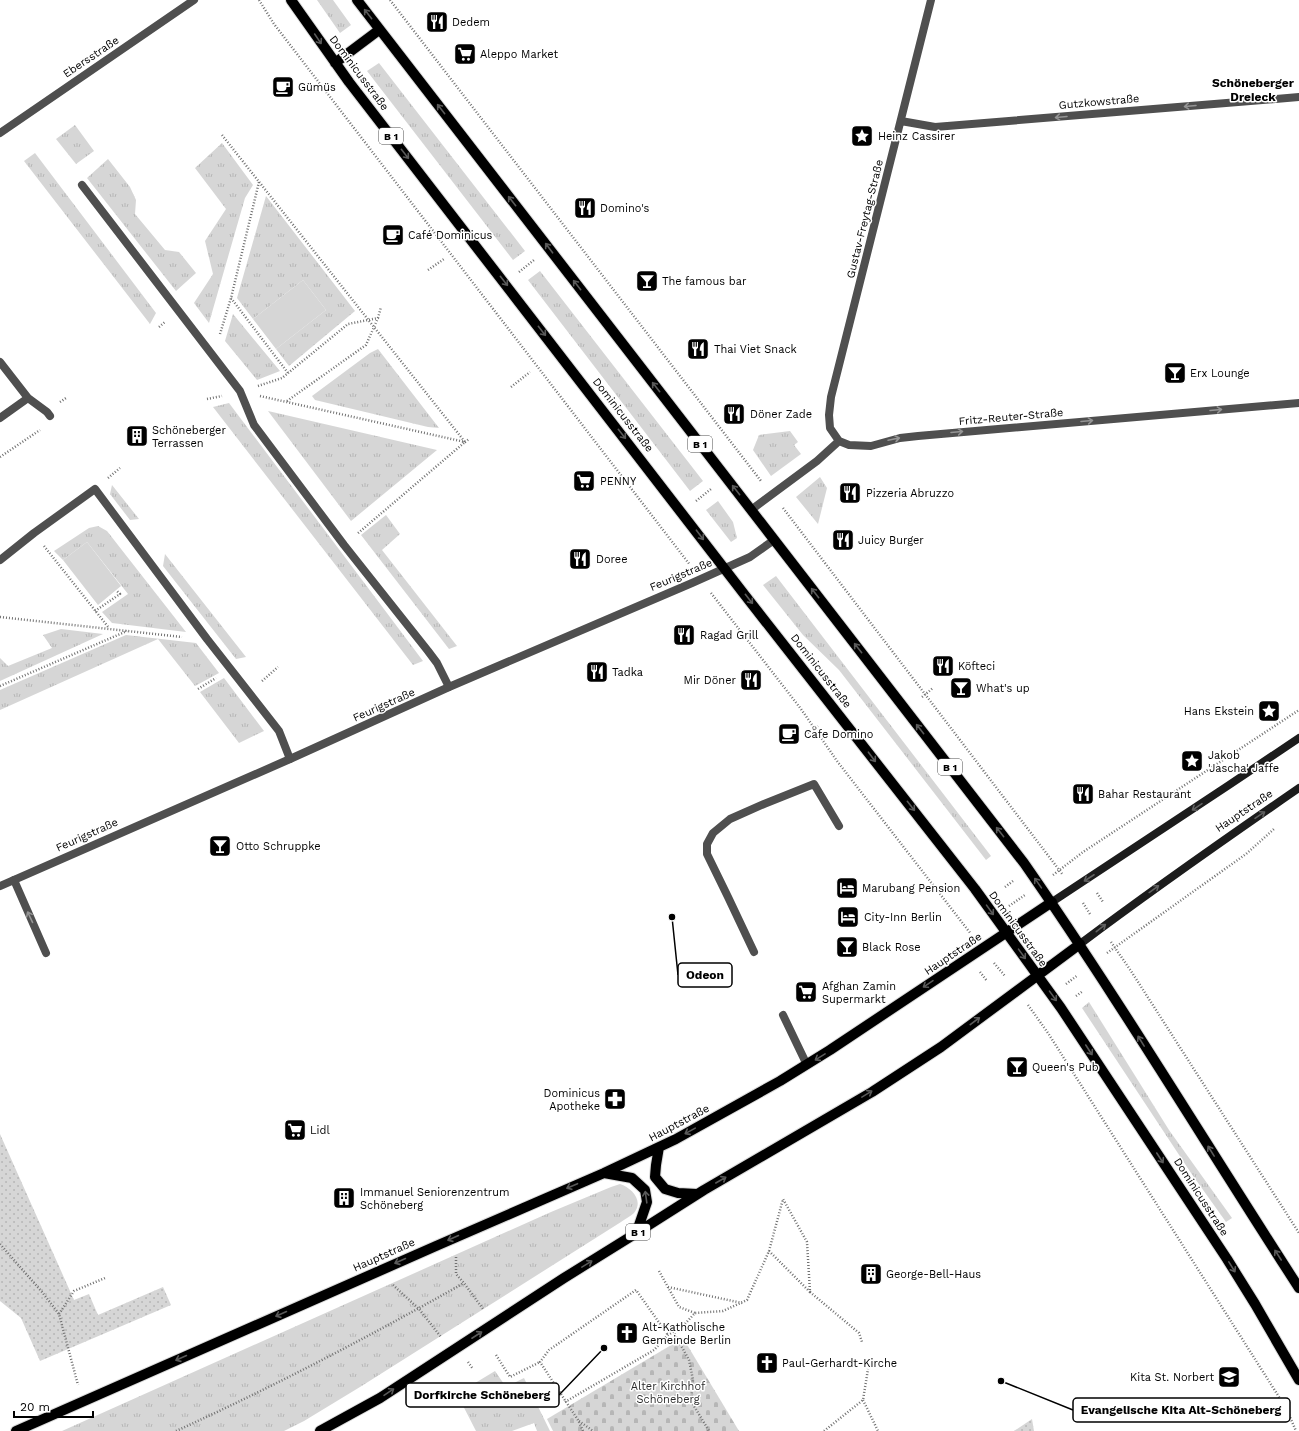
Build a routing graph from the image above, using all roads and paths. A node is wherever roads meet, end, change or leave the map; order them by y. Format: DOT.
graph roads {
  1 [pos="194,0"];
  2 [pos="259,0"];
  3 [pos="291,0"];
  4 [pos="357,0"];
  5 [pos="390,0"];
  6 [pos="931,0"];
  7 [pos="379,30"];
  8 [pos="335,63"];
  9 [pos="1299,97"];
  10 [pos="900,121"];
  11 [pos="0,133"];
  12 [pos="222,135"];
  13 [pos="259,182"];
  14 [pos="82,185"];
  15 [pos="444,259"];
  16 [pos="535,260"];
  17 [pos="428,270"];
  18 [pos="520,272"];
  19 [pos="231,298"];
  20 [pos="381,307"];
  21 [pos="378,318"];
  22 [pos="368,320"];
  23 [pos="374,327"];
  24 [pos="213,356"];
  25 [pos="0,362"];
  26 [pos="530,372"];
  27 [pos="288,373"];
  28 [pos="511,387"];
  29 [pos="240,391"];
  30 [pos="28,398"];
  31 [pos="207,399"];
  32 [pos="287,401"];
  33 [pos="1299,403"];
  34 [pos="50,416"];
  35 [pos="0,418"];
  36 [pos="41,429"];
  37 [pos="469,439"];
  38 [pos="839,441"];
  39 [pos="465,442"];
  40 [pos="0,457"];
  41 [pos="764,484"];
  42 [pos="711,489"];
  43 [pos="696,500"];
  44 [pos="782,508"];
  45 [pos="751,510"];
  46 [pos="34,533"];
  47 [pos="774,540"];
  48 [pos="344,545"];
  49 [pos="0,560"];
  50 [pos="689,564"];
  51 [pos="725,568"];
  52 [pos="116,590"];
  53 [pos="709,590"];
  54 [pos="95,611"];
  55 [pos="0,617"];
  56 [pos="110,629"];
  57 [pos="127,631"];
  58 [pos="207,639"];
  59 [pos="0,686"];
  60 [pos="449,687"];
  61 [pos="933,688"];
  62 [pos="925,694"];
  63 [pos="922,697"];
  64 [pos="1299,710"];
  65 [pos="818,726"];
  66 [pos="815,728"];
  67 [pos="808,733"];
  68 [pos="1299,738"];
  69 [pos="290,759"];
  70 [pos="1299,788"];
  71 [pos="839,826"];
  72 [pos="1278,826"];
  73 [pos="1043,848"];
  74 [pos="1082,853"];
  75 [pos="14,880"];
  76 [pos="1014,881"];
  77 [pos="0,886"];
  78 [pos="1005,887"];
  79 [pos="1097,893"];
  80 [pos="1052,902"];
  81 [pos="1103,902"];
  82 [pos="1083,903"];
  83 [pos="954,912"];
  84 [pos="1089,912"];
  85 [pos="1006,933"];
  86 [pos="1080,944"];
  87 [pos="754,952"];
  88 [pos="46,953"];
  89 [pos="994,962"];
  90 [pos="1093,964"];
  91 [pos="1000,970"];
  92 [pos="1130,970"];
  93 [pos="979,972"];
  94 [pos="1038,976"];
  95 [pos="987,981"];
  96 [pos="1083,991"];
  97 [pos="1052,995"];
  98 [pos="1074,998"];
  99 [pos="1003,1001"];
  100 [pos="783,1014"];
  101 [pos="1048,1032"];
  102 [pos="807,1064"];
  103 [pos="659,1147"];
  104 [pos="604,1173"];
  105 [pos="697,1194"];
  106 [pos="636,1234"];
  107 [pos="1299,1234"];
  108 [pos="455,1237"];
  109 [pos="0,1244"];
  110 [pos="769,1251"];
  111 [pos="378,1271"];
  112 [pos="659,1271"];
  113 [pos="105,1278"];
  114 [pos="464,1283"];
  115 [pos="668,1287"];
  116 [pos="1299,1288"];
  117 [pos="810,1292"];
  118 [pos="742,1303"];
  119 [pos="419,1309"];
  120 [pos="695,1313"];
  121 [pos="58,1314"];
  122 [pos="494,1324"];
  123 [pos="673,1331"];
  124 [pos="668,1335"];
  125 [pos="862,1342"];
  126 [pos="458,1347"];
  127 [pos="496,1355"];
  128 [pos="540,1362"];
  129 [pos="868,1368"];
  130 [pos="1299,1380"];
  131 [pos="864,1400"];
  132 [pos="82,1402"];
  133 [pos="565,1402"];
  134 [pos="578,1420"];
  135 [pos="16,1431"];
  136 [pos="176,1431"];
  137 [pos="320,1431"];
  138 [pos="583,1431"];
  139 [pos="593,1431"];
  140 [pos="709,1431"];
  141 [pos="824,1431"];
  142 [pos="878,1431"];
  143 [pos="1296,1431"];
  1 -- 11 [label="street, Ebersstraße"];
  2 -- 50 [label="path"];
  3 -- 8 [label="main road, Dominicusstraße / B 1, one-way"];
  7 -- 4 [label="main road, B 1, one-way"];
  5 -- 41 [label="path"];
  6 -- 10 [label="street, Gustav-Freytag-Straße"];
  7 -- 8 [label="main road"];
  45 -- 7 [label="main road, B 1, one-way"];
  8 -- 51 [label="main road, Dominicusstraße / B 1, one-way"];
  9 -- 10 [label="street, Gutzkowstraße, one-way"];
  10 -- 38 [label="street, Gustav-Freytag-Straße"];
  12 -- 13 [label="path"];
  13 -- 19 [label="path"];
  13 -- 22 [label="path"];
  14 -- 24 [label="street"];
  15 -- 17 [label="path"];
  16 -- 18 [label="path"];
  19 -- 24 [label="path"];
  19 -- 27 [label="path"];
  20 -- 21 [label="path"];
  21 -- 22 [label="path"];
  21 -- 23 [label="path"];
  22 -- 23 [label="path"];
  22 -- 27 [label="path"];
  23 -- 32 [label="path"];
  23 -- 39 [label="path"];
  24 -- 29 [label="street"];
  25 -- 30 [label="street"];
  26 -- 28 [label="path"];
  27 -- 29 [label="path"];
  29 -- 31 [label="path"];
  29 -- 32 [label="path"];
  29 -- 48 [label="street"];
  30 -- 34 [label="street"];
  30 -- 35 [label="street"];
  32 -- 39 [label="path"];
  38 -- 33 [label="street, Fritz-Reuter-Straße, one-way"];
  36 -- 40 [label="path"];
  37 -- 39 [label="path"];
  38 -- 45 [label="street"];
  39 -- 48 [label="path"];
  42 -- 43 [label="path"];
  44 -- 62 [label="path"];
  45 -- 47 [label="main road, B 1"];
  46 -- 49 [label="street"];
  46 -- 54 [label="path"];
  46 -- 58 [label="street"];
  47 -- 51 [label="street, Feurigstraße"];
  80 -- 47 [label="main road, B 1, one-way"];
  48 -- 60 [label="street"];
  51 -- 60 [label="street, Feurigstraße"];
  51 -- 85 [label="main road, Dominicusstraße / B 1, one-way"];
  52 -- 54 [label="path"];
  53 -- 66 [label="path"];
  54 -- 56 [label="path"];
  55 -- 56 [label="path"];
  56 -- 57 [label="path"];
  57 -- 58 [label="path"];
  57 -- 59 [label="path"];
  58 -- 69 [label="street"];
  60 -- 69 [label="street, Feurigstraße"];
  61 -- 62 [label="path"];
  62 -- 63 [label="path"];
  62 -- 73 [label="path"];
  64 -- 74 [label="path"];
  65 -- 66 [label="path"];
  66 -- 67 [label="path"];
  66 -- 83 [label="path"];
  68 -- 80 [label="main road, Hauptstraße, one-way"];
  69 -- 75 [label="street, Feurigstraße"];
  86 -- 70 [label="main road, Hauptstraße, one-way"];
  71 -- 87 [label="street"];
  72 -- 90 [label="path"];
  75 -- 77 [label="street, Feurigstraße"];
  88 -- 75 [label="street, one-way"];
  76 -- 78 [label="path"];
  79 -- 81 [label="path"];
  80 -- 85 [label="main road, Hauptstraße"];
  80 -- 86 [label="main road, B 1"];
  82 -- 84 [label="path"];
  85 -- 94 [label="main road, Dominicusstraße, one-way"];
  85 -- 102 [label="main road, Hauptstraße, one-way"];
  86 -- 90 [label="main road"];
  86 -- 94 [label="main road, Hauptstraße / B 1"];
  89 -- 91 [label="path"];
  90 -- 97 [label="path"];
  116 -- 90 [label="main road, one-way"];
  92 -- 107 [label="path"];
  93 -- 95 [label="path"];
  94 -- 97 [label="main road, Dominicusstraße"];
  94 -- 99 [label="main road, Hauptstraße / B 1"];
  96 -- 98 [label="path"];
  97 -- 99 [label="path"];
  97 -- 130 [label="main road, Dominicusstraße, one-way"];
  105 -- 99 [label="main road, Hauptstraße / B 1, one-way"];
  100 -- 102 [label="street"];
  101 -- 143 [label="path"];
  102 -- 103 [label="main road, Hauptstraße, one-way"];
  103 -- 104 [label="main road, Hauptstraße"];
  103 -- 105 [label="main road"];
  106 -- 104 [label="main road, one-way"];
  104 -- 108 [label="main road, Hauptstraße, one-way"];
  105 -- 106 [label="main road, Hauptstraße / B 1"];
  122 -- 106 [label="main road, Hauptstraße / B 1, one-way"];
  108 -- 111 [label="main road, Hauptstraße, one-way"];
  108 -- 114 [label="path"];
  109 -- 121 [label="path"];
  110 -- 117 [label="path"];
  110 -- 117 [label="path"];
  110 -- 118 [label="path"];
  111 -- 119 [label="path"];
  111 -- 132 [label="main road, Hauptstraße, one-way"];
  112 -- 115 [label="path"];
  113 -- 121 [label="path"];
  114 -- 119 [label="path"];
  114 -- 122 [label="path"];
  115 -- 118 [label="path"];
  115 -- 120 [label="path"];
  117 -- 125 [label="path"];
  118 -- 120 [label="path"];
  119 -- 126 [label="path"];
  119 -- 136 [label="path"];
  120 -- 123 [label="path"];
  121 -- 132 [label="path"];
  126 -- 122 [label="main road, Hauptstraße / B 1, one-way"];
  123 -- 124 [label="path"];
  123 -- 140 [label="path"];
  124 -- 128 [label="path"];
  124 -- 133 [label="path"];
  137 -- 126 [label="main road, Hauptstraße / B 1, one-way"];
  127 -- 128 [label="path"];
  128 -- 133 [label="path"];
  129 -- 131 [label="path"];
  131 -- 141 [label="path"];
  131 -- 142 [label="path"];
  132 -- 135 [label="main road, Hauptstraße"];
  133 -- 134 [label="path"];
  134 -- 138 [label="path"];
  134 -- 139 [label="path"];
}
